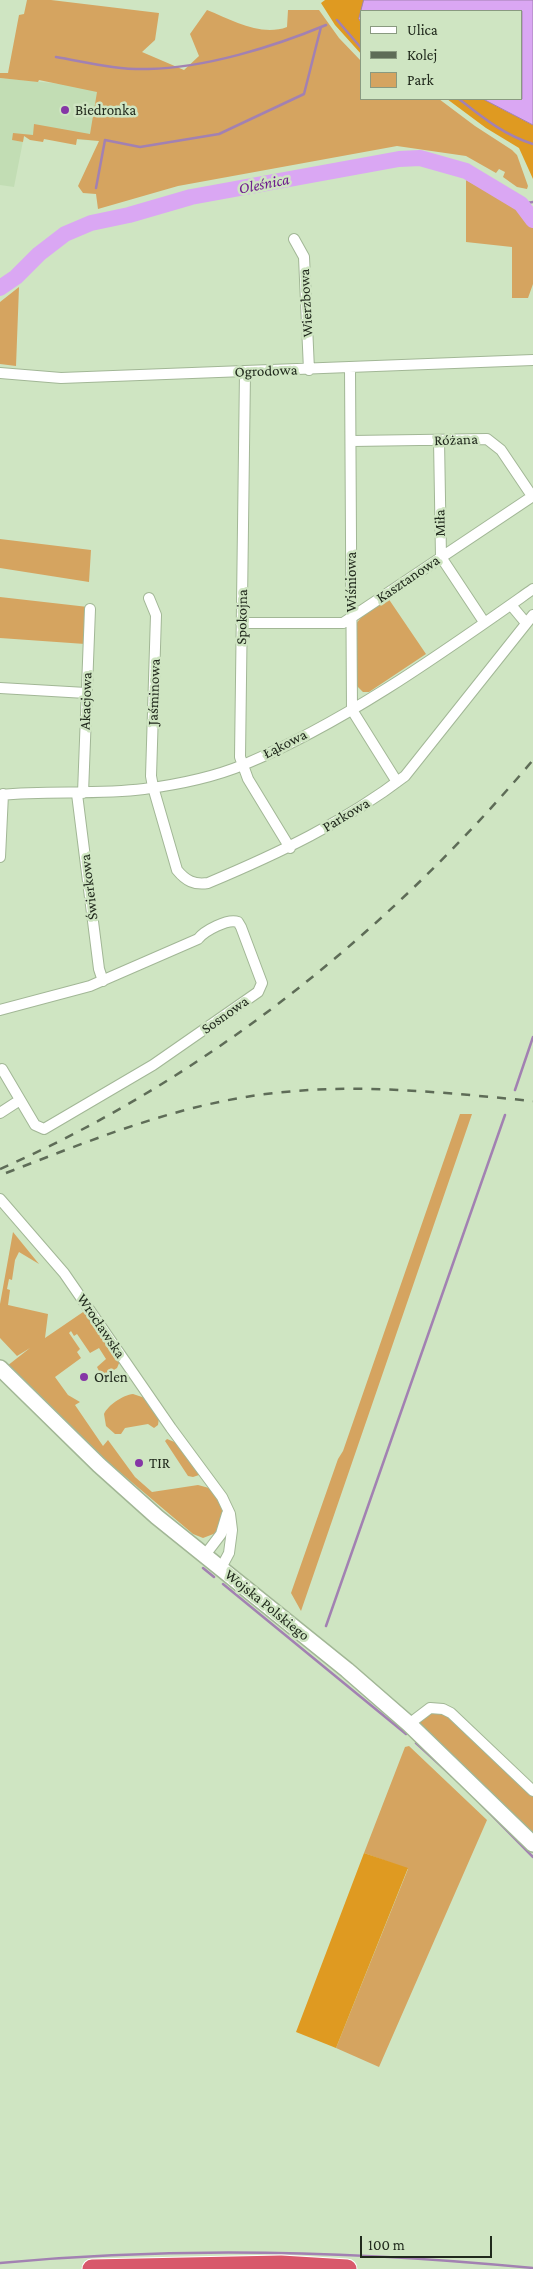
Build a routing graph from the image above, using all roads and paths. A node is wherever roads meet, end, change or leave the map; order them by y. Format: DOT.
graph roads {
  1 [pos="294,239"];
  2 [pos="533,360"];
  3 [pos="350,368"];
  4 [pos="309,370"];
  5 [pos="245,372"];
  6 [pos="0,373"];
  7 [pos="439,440"];
  8 [pos="352,441"];
  9 [pos="532,496"];
  10 [pos="441,557"];
  11 [pos="533,589"];
  12 [pos="149,598"];
  13 [pos="510,604"];
  14 [pos="90,609"];
  15 [pos="533,614"];
  16 [pos="351,618"];
  17 [pos="484,622"];
  18 [pos="241,623"];
  19 [pos="526,623"];
  20 [pos="0,688"];
  21 [pos="86,693"];
  22 [pos="352,710"];
  23 [pos="242,765"];
  24 [pos="397,782"];
  25 [pos="153,787"];
  26 [pos="80,793"];
  27 [pos="2,795"];
  28 [pos="290,848"];
  29 [pos="0,857"];
  30 [pos="103,981"];
  31 [pos="0,1010"];
  32 [pos="2,1069"];
  33 [pos="20,1100"];
  34 [pos="0,1113"];
  35 [pos="0,1199"];
  36 [pos="0,1368"];
  37 [pos="228,1508"];
  38 [pos="205,1555"];
  39 [pos="221,1568"];
  40 [pos="409,1724"];
  41 [pos="533,1791"];
  42 [pos="533,1844"];
  43 [pos="92,2269"];
  44 [pos="347,2269"];
  1 -- 4 [label="street, Wierzbowa"];
  2 -- 3 [label="street, Ogrodowa"];
  3 -- 4 [label="street, Ogrodowa"];
  3 -- 8 [label="street, Wiśniowa"];
  4 -- 5 [label="street, Ogrodowa"];
  5 -- 6 [label="street, Ogrodowa"];
  5 -- 18 [label="street, Spokojna"];
  7 -- 8 [label="street, Różana"];
  7 -- 9 [label="street, Różana"];
  7 -- 10 [label="street, Miła"];
  8 -- 16 [label="street, Wiśniowa"];
  9 -- 10 [label="street, Kasztanowa"];
  10 -- 16 [label="street, Kasztanowa"];
  10 -- 17 [label="street, Miła"];
  11 -- 13 [label="street, Łąkowa"];
  12 -- 25 [label="street, Jaśminowa"];
  13 -- 17 [label="street, Łąkowa"];
  13 -- 19 [label="street"];
  14 -- 21 [label="street, Akacjowa"];
  15 -- 19 [label="street, Parkowa"];
  16 -- 18 [label="street, Kasztanowa"];
  16 -- 22 [label="street, Wiśniowa"];
  17 -- 22 [label="street, Łąkowa"];
  18 -- 23 [label="street, Spokojna"];
  19 -- 24 [label="street, Parkowa"];
  20 -- 21 [label="street"];
  21 -- 26 [label="street, Akacjowa"];
  22 -- 23 [label="street, Łąkowa"];
  22 -- 24 [label="street"];
  23 -- 25 [label="street, Łąkowa"];
  23 -- 28 [label="street, Spokojna"];
  24 -- 28 [label="street, Parkowa"];
  25 -- 26 [label="street, Łąkowa"];
  25 -- 28 [label="street, Parkowa"];
  26 -- 27 [label="street, Łąkowa"];
  26 -- 30 [label="street, Świerkowa"];
  27 -- 29 [label="street"];
  30 -- 31 [label="street, Sosnowa"];
  30 -- 33 [label="street, Sosnowa"];
  32 -- 33 [label="street, Sosnowa"];
  33 -- 34 [label="street"];
  35 -- 37 [label="street, Wrocławska"];
  36 -- 38 [label="main road, Wojska Polskiego"];
  37 -- 38 [label="street"];
  37 -- 39 [label="street, Wrocławska"];
  38 -- 39 [label="main road, Wojska Polskiego"];
  39 -- 40 [label="main road, Wojska Polskiego"];
  40 -- 41 [label="street"];
  40 -- 42 [label="main road, Wojska Polskiego"];
  43 -- 44 [label="highway"];
}
